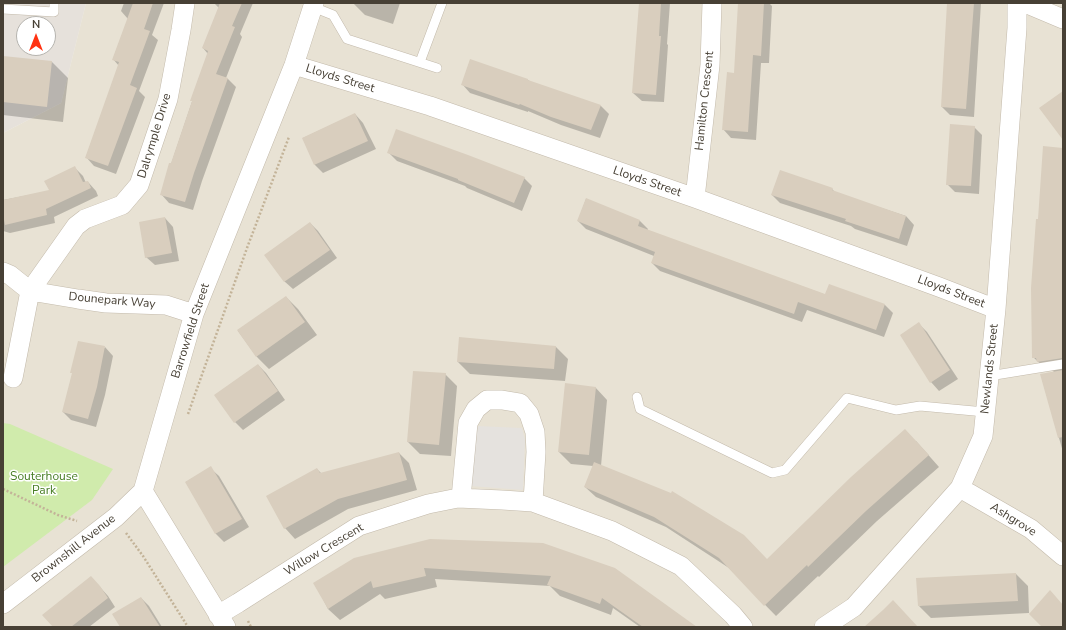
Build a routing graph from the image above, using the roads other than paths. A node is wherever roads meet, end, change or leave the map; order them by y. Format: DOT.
graph roads {
  1 [pos="54,3"];
  2 [pos="185,3"];
  3 [pos="442,3"];
  4 [pos="712,3"];
  5 [pos="1017,3"];
  6 [pos="1025,3"];
  7 [pos="314,5"];
  8 [pos="3,9"];
  9 [pos="1063,18"];
  10 [pos="420,62"];
  11 [pos="294,65"];
  12 [pos="437,68"];
  13 [pos="695,198"];
  14 [pos="3,272"];
  15 [pos="30,291"];
  16 [pos="996,309"];
  17 [pos="194,314"];
  18 [pos="1063,364"];
  19 [pos="989,376"];
  20 [pos="13,378"];
  21 [pos="637,397"];
  22 [pos="985,412"];
  23 [pos="960,488"];
  24 [pos="143,491"];
  25 [pos="461,498"];
  26 [pos="533,502"];
  27 [pos="1063,556"];
  28 [pos="3,604"];
  29 [pos="222,621"];
  30 [pos="743,627"];
  31 [pos="824,627"];
  1 -- 8 [label="lane"];
  2 -- 15 [label="street, Dalrymple Drive"];
  3 -- 10 [label="lane"];
  4 -- 13 [label="street, Hamilton Crescent"];
  5 -- 16 [label="street, Newlands Street"];
  6 -- 9 [label="street"];
  7 -- 10 [label="lane"];
  7 -- 11 [label="street, Barrowfield Street"];
  10 -- 12 [label="lane"];
  11 -- 13 [label="street, Lloyds Street"];
  11 -- 17 [label="street, Barrowfield Street"];
  13 -- 16 [label="street, Lloyds Street"];
  14 -- 15 [label="street, Dounepark Way"];
  15 -- 17 [label="street, Dounepark Way"];
  15 -- 20 [label="street"];
  16 -- 19 [label="street, Newlands Street"];
  17 -- 24 [label="street, Barrowfield Street"];
  18 -- 19 [label="lane"];
  19 -- 22 [label="street, Newlands Street"];
  21 -- 22 [label="lane"];
  22 -- 23 [label="street, Newlands Street"];
  23 -- 27 [label="street, Ashgrove"];
  23 -- 31 [label="street, Newlands Street"];
  24 -- 28 [label="street, Brownshill Avenue"];
  24 -- 29 [label="street"];
  25 -- 26 [label="street, Willow Crescent"];
  25 -- 26 [label="street"];
  25 -- 29 [label="street, Willow Crescent"];
  26 -- 30 [label="street, Willow Crescent"];
}
